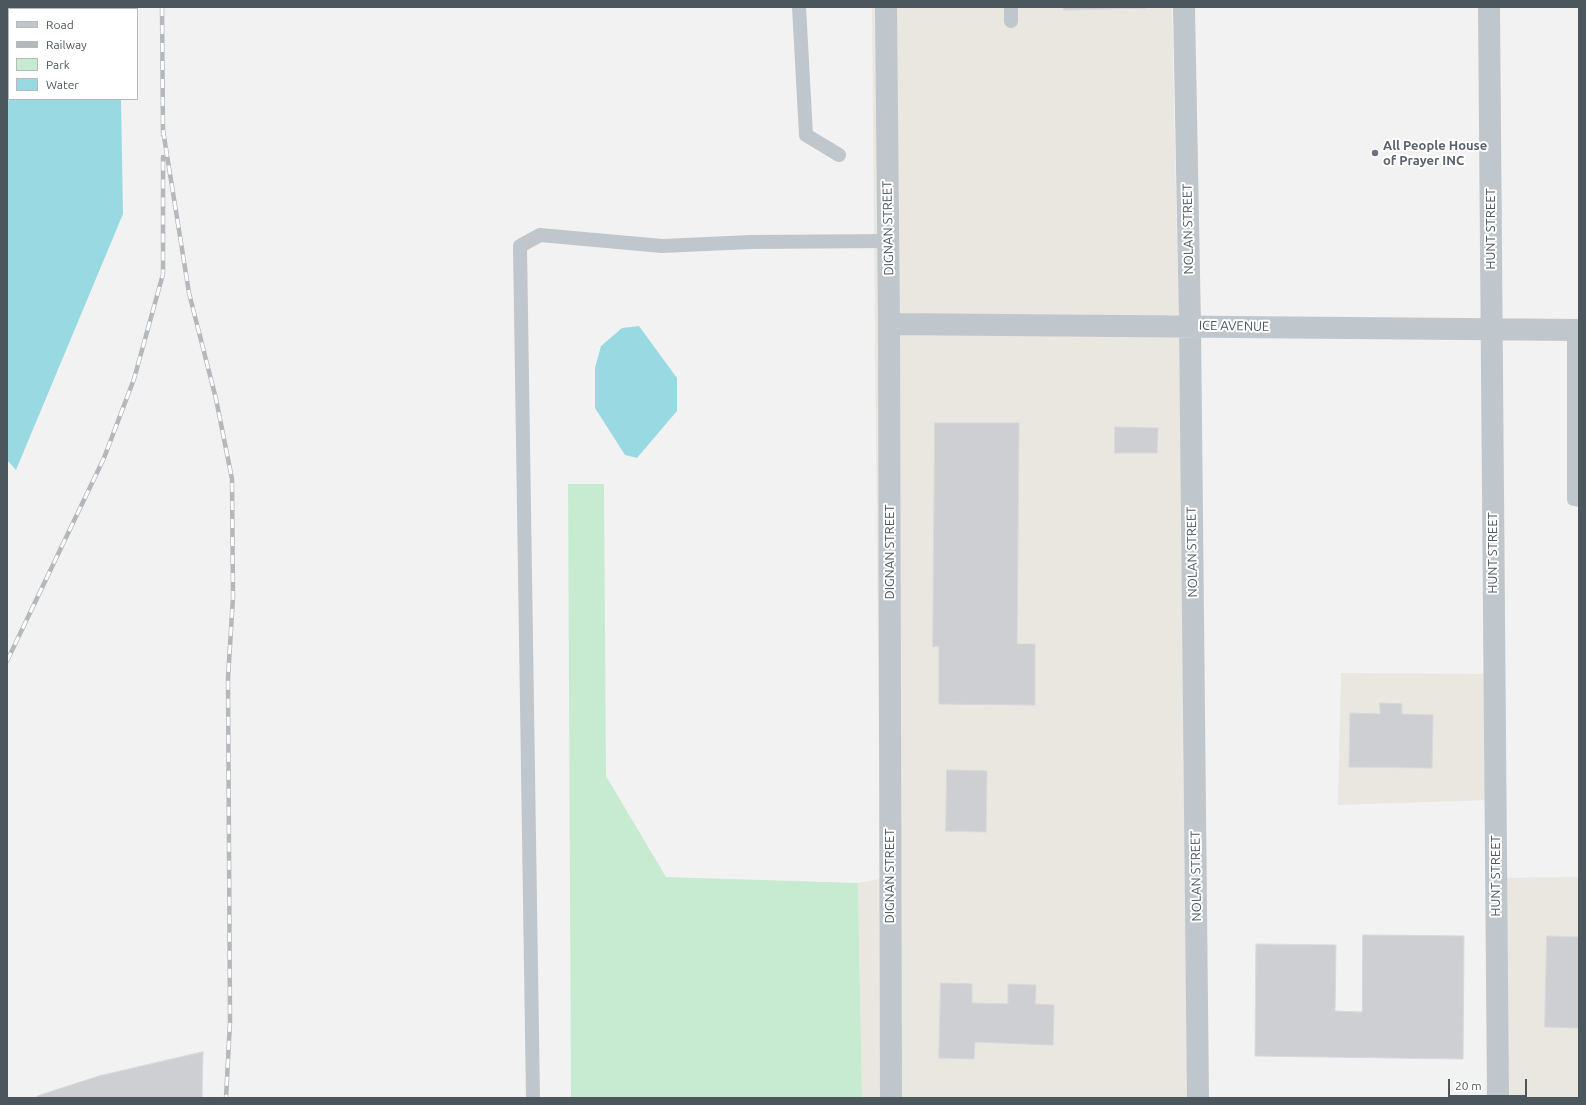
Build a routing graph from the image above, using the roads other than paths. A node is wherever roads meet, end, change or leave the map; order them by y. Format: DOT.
graph roads {
  1 [pos="799,7"];
  2 [pos="886,7"];
  3 [pos="1184,7"];
  4 [pos="1489,7"];
  5 [pos="839,155"];
  6 [pos="888,241"];
  7 [pos="890,324"];
  8 [pos="1190,326"];
  9 [pos="1491,329"];
  10 [pos="1577,330"];
  11 [pos="1579,500"];
  12 [pos="533,1098"];
  13 [pos="891,1098"];
  14 [pos="1198,1098"];
  15 [pos="1498,1098"];
  1 -- 5 [label="lane"];
  2 -- 6 [label="street, DIGNAN STREET"];
  3 -- 8 [label="street, NOLAN STREET"];
  4 -- 9 [label="street, HUNT STREET"];
  6 -- 7 [label="street, DIGNAN STREET"];
  6 -- 12 [label="lane"];
  7 -- 8 [label="street, ICE AVENUE"];
  7 -- 13 [label="street, DIGNAN STREET"];
  8 -- 9 [label="street, ICE AVENUE"];
  8 -- 14 [label="street, NOLAN STREET"];
  9 -- 10 [label="street, ICE AVENUE"];
  9 -- 15 [label="street, HUNT STREET"];
  10 -- 11 [label="lane"];
}
